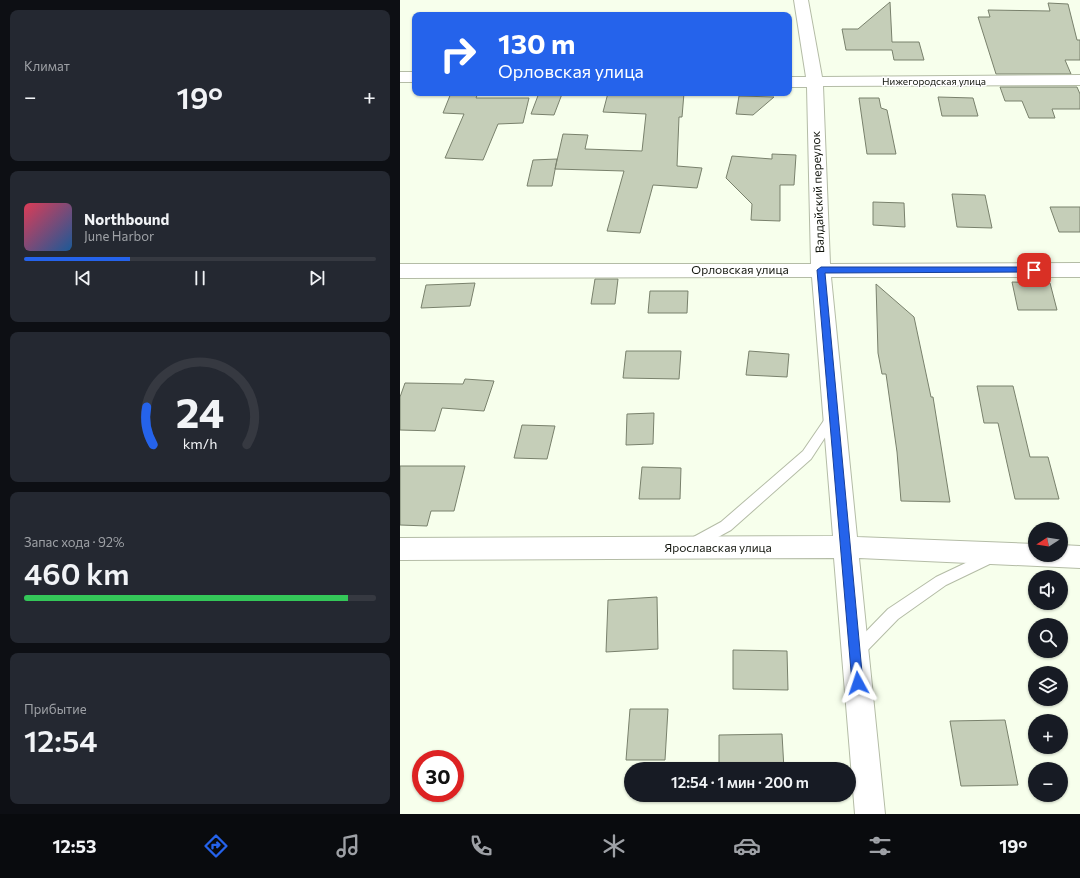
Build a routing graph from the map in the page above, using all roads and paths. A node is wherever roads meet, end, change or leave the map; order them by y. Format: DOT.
graph roads {
  1 [pos="801,0"];
  2 [pos="400,77"];
  3 [pos="412,77"];
  4 [pos="1080,80"];
  5 [pos="792,82"];
  6 [pos="815,82"];
  7 [pos="821,270"];
  8 [pos="1080,270"];
  9 [pos="400,271"];
  10 [pos="834,416"];
  11 [pos="846,547"];
  12 [pos="685,548"];
  13 [pos="400,549"];
  14 [pos="1000,554"];
  15 [pos="1028,555"];
  16 [pos="1068,556"];
  17 [pos="1080,557"];
  18 [pos="855,653"];
  19 [pos="870,814"];
  1 -- 6 [label="street, Валдайский переулок"];
  2 -- 3 [label="street"];
  4 -- 6 [label="street, Нижегородская улица"];
  5 -- 6 [label="street, Нижегородская улица"];
  6 -- 7 [label="street, Валдайский переулок"];
  7 -- 8 [label="street, Орловская улица"];
  7 -- 9 [label="street, Орловская улица"];
  7 -- 10 [label="street, Валдайский переулок"];
  10 -- 11 [label="street, Валдайский переулок"];
  10 -- 12 [label="lane"];
  11 -- 12 [label="street, Ярославская улица"];
  11 -- 14 [label="street, Ярославская улица"];
  11 -- 18 [label="street, Валдайский переулок"];
  12 -- 13 [label="street, Ярославская улица"];
  14 -- 15 [label="street, Ярославская улица"];
  14 -- 18 [label="lane"];
  16 -- 17 [label="street, Ярославская улица"];
  18 -- 19 [label="street, Валдайский переулок"];
}
